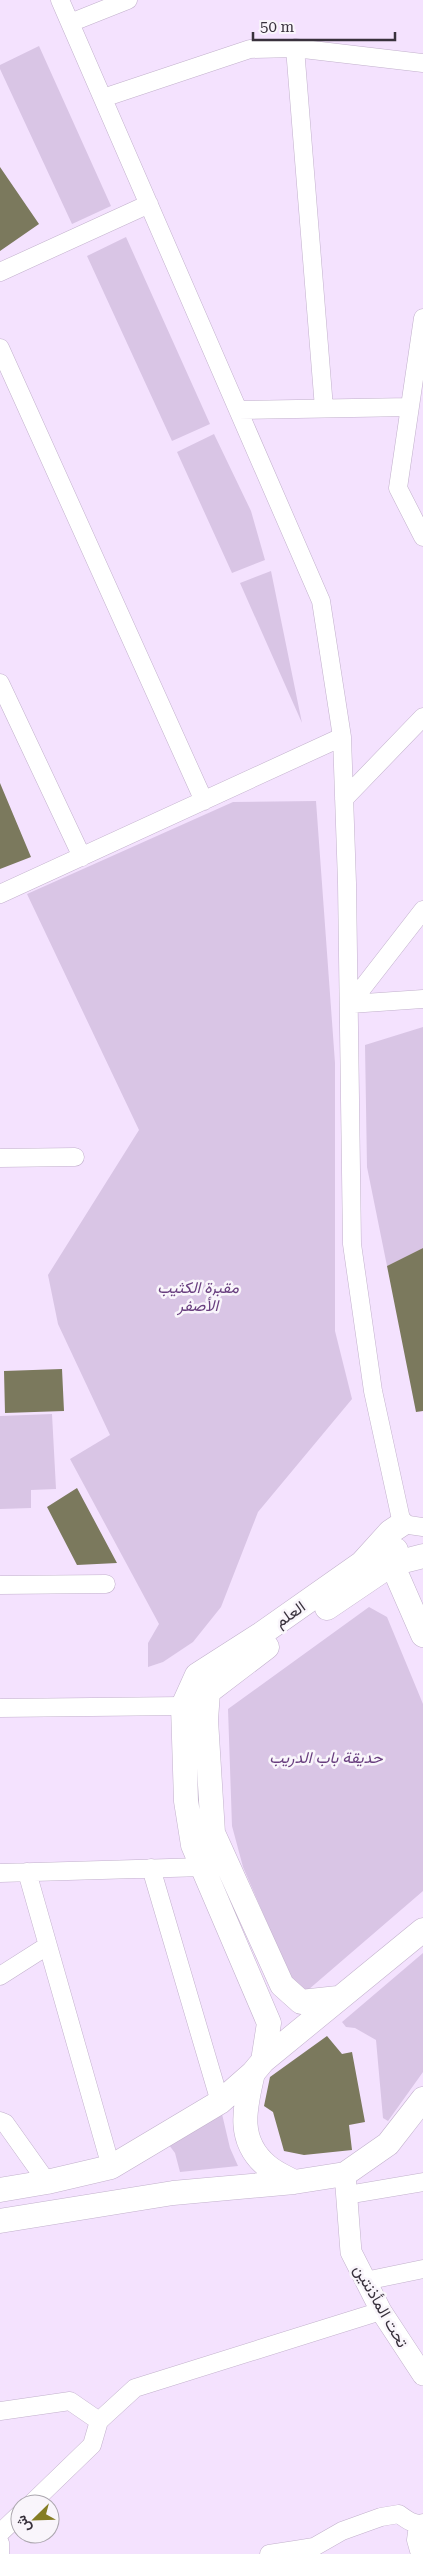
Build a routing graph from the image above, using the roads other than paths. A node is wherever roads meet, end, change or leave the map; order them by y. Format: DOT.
graph roads {
  1 [pos="60,0"];
  2 [pos="128,0"];
  3 [pos="70,23"];
  4 [pos="295,48"];
  5 [pos="423,63"];
  6 [pos="103,98"];
  7 [pos="149,204"];
  8 [pos="0,272"];
  9 [pos="423,318"];
  10 [pos="0,348"];
  11 [pos="410,407"];
  12 [pos="324,408"];
  13 [pos="238,410"];
  14 [pos="423,537"];
  15 [pos="0,682"];
  16 [pos="423,717"];
  17 [pos="342,737"];
  18 [pos="344,799"];
  19 [pos="204,801"];
  20 [pos="82,857"];
  21 [pos="0,894"];
  22 [pos="423,910"];
  23 [pos="423,999"];
  24 [pos="350,1004"];
  25 [pos="75,1157"];
  26 [pos="0,1158"];
  27 [pos="412,1525"];
  28 [pos="423,1552"];
  29 [pos="423,1556"];
  30 [pos="392,1564"];
  31 [pos="106,1584"];
  32 [pos="0,1585"];
  33 [pos="423,1635"];
  34 [pos="208,1692"];
  35 [pos="183,1706"];
  36 [pos="0,1708"];
  37 [pos="204,1867"];
  38 [pos="151,1868"];
  39 [pos="27,1872"];
  40 [pos="0,1873"];
  41 [pos="423,1930"];
  42 [pos="47,1946"];
  43 [pos="0,1976"];
  44 [pos="338,1998"];
  45 [pos="258,2067"];
  46 [pos="423,2099"];
  47 [pos="220,2102"];
  48 [pos="0,2121"];
  49 [pos="111,2167"];
  50 [pos="47,2182"];
  51 [pos="294,2182"];
  52 [pos="423,2182"];
  53 [pos="346,2184"];
  54 [pos="0,2190"];
  55 [pos="0,2221"];
  56 [pos="423,2269"];
  57 [pos="365,2281"];
  58 [pos="381,2310"];
  59 [pos="423,2375"];
  60 [pos="0,2411"];
  61 [pos="100,2421"];
  62 [pos="41,2494"];
  63 [pos="10,2524"];
  64 [pos="421,2524"];
  65 [pos="0,2533"];
  66 [pos="0,2543"];
  67 [pos="315,2550"];
  68 [pos="0,2553"];
  69 [pos="269,2554"];
  70 [pos="420,2554"];
  1 -- 3 [label="street"];
  2 -- 3 [label="street"];
  3 -- 6 [label="street"];
  4 -- 5 [label="street"];
  4 -- 6 [label="street"];
  4 -- 12 [label="street"];
  6 -- 7 [label="street"];
  7 -- 8 [label="street"];
  7 -- 13 [label="street"];
  9 -- 11 [label="street"];
  10 -- 19 [label="street"];
  11 -- 12 [label="street"];
  11 -- 14 [label="street"];
  12 -- 13 [label="street"];
  13 -- 17 [label="street"];
  15 -- 20 [label="street"];
  16 -- 18 [label="street"];
  17 -- 18 [label="street"];
  17 -- 19 [label="street"];
  18 -- 24 [label="street"];
  19 -- 20 [label="street"];
  20 -- 21 [label="street"];
  22 -- 24 [label="street"];
  23 -- 24 [label="street"];
  24 -- 27 [label="street"];
  25 -- 26 [label="street"];
  27 -- 28 [label="main road"];
  27 -- 30 [label="main road"];
  27 -- 35 [label="main road, العلم"];
  29 -- 30 [label="main road, العلم"];
  30 -- 33 [label="main road"];
  30 -- 34 [label="main road, العلم"];
  31 -- 32 [label="street"];
  34 -- 35 [label="main road, العلم"];
  34 -- 44 [label="main road"];
  35 -- 36 [label="street"];
  35 -- 37 [label="main road"];
  37 -- 38 [label="street"];
  37 -- 45 [label="main road"];
  38 -- 39 [label="street"];
  38 -- 47 [label="street"];
  39 -- 40 [label="street"];
  39 -- 42 [label="street"];
  41 -- 44 [label="main road"];
  42 -- 43 [label="street"];
  42 -- 49 [label="street"];
  44 -- 45 [label="main road"];
  45 -- 47 [label="main road"];
  45 -- 51 [label="main road"];
  46 -- 53 [label="main road"];
  47 -- 49 [label="main road"];
  48 -- 50 [label="street"];
  49 -- 50 [label="main road"];
  50 -- 54 [label="main road"];
  51 -- 53 [label="main road"];
  51 -- 55 [label="main road"];
  52 -- 53 [label="street"];
  53 -- 57 [label="street, تحت المأذنتين"];
  56 -- 57 [label="street"];
  57 -- 58 [label="street, تحت المأذنتين"];
  58 -- 59 [label="street, تحت المأذنتين"];
  58 -- 61 [label="street"];
  60 -- 61 [label="street"];
  61 -- 62 [label="street"];
  63 -- 65 [label="street"];
  64 -- 67 [label="street"];
  64 -- 70 [label="street"];
  66 -- 68 [label="street"];
  67 -- 69 [label="street"];
}
